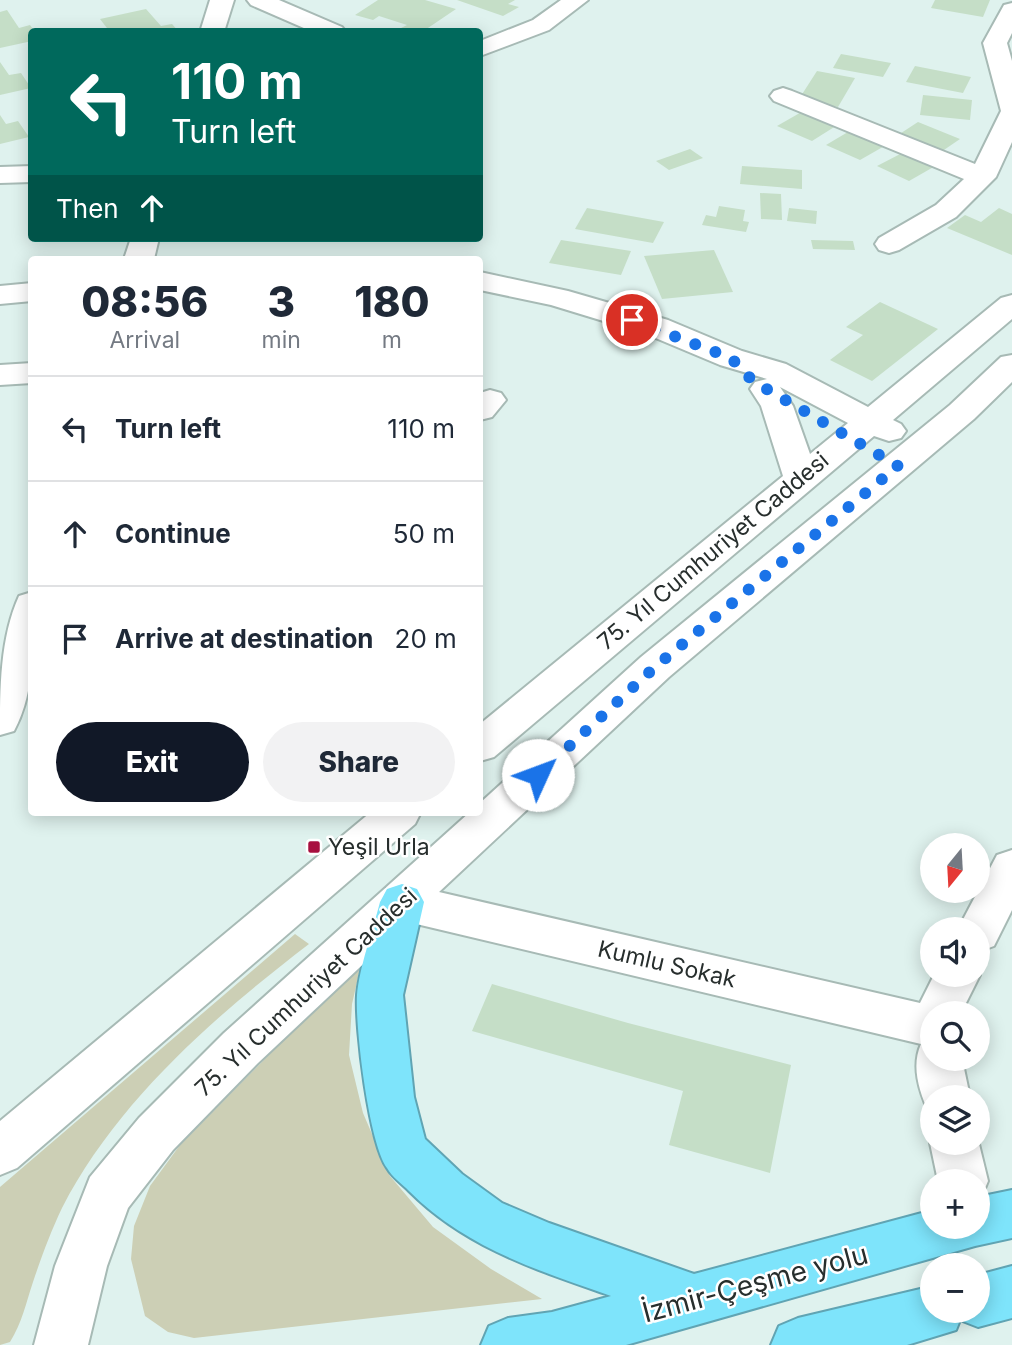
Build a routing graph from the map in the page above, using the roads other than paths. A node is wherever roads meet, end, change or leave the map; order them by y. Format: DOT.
graph roads {
  1 [pos="222,0"];
  2 [pos="259,0"];
  3 [pos="576,0"];
  4 [pos="1012,10"];
  5 [pos="213,28"];
  6 [pos="325,28"];
  7 [pos="1004,45"];
  8 [pos="483,48"];
  9 [pos="783,96"];
  10 [pos="1012,108"];
  11 [pos="1012,114"];
  12 [pos="28,174"];
  13 [pos="0,176"];
  14 [pos="982,177"];
  15 [pos="889,244"];
  16 [pos="483,282"];
  17 [pos="28,292"];
  18 [pos="0,295"];
  19 [pos="1012,304"];
  20 [pos="731,358"];
  21 [pos="1012,364"];
  22 [pos="28,373"];
  23 [pos="0,375"];
  24 [pos="766,389"];
  25 [pos="858,429"];
  26 [pos="909,456"];
  27 [pos="802,479"];
  28 [pos="21,631"];
  29 [pos="0,720"];
  30 [pos="483,744"];
  31 [pos="395,816"];
  32 [pos="1012,867"];
  33 [pos="402,902"];
  34 [pos="986,917"];
  35 [pos="920,1027"];
  36 [pos="0,1152"];
  37 [pos="1012,1214"];
  38 [pos="990,1219"];
  39 [pos="920,1238"];
  40 [pos="1012,1292"];
  41 [pos="990,1297"];
  42 [pos="694,1300"];
  43 [pos="920,1315"];
  44 [pos="61,1345"];
  45 [pos="508,1345"];
  46 [pos="798,1345"];
  1 -- 5 [label="street"];
  2 -- 6 [label="street"];
  3 -- 8 [label="street"];
  4 -- 7 [label="street"];
  7 -- 10 [label="street"];
  9 -- 14 [label="street"];
  11 -- 14 [label="street"];
  12 -- 13 [label="street"];
  14 -- 15 [label="street"];
  16 -- 20 [label="street"];
  17 -- 18 [label="street"];
  19 -- 25 [label="street, 75. Yıl Cumhuriyet Caddesi"];
  20 -- 24 [label="street"];
  20 -- 25 [label="street"];
  21 -- 26 [label="street, 75. Yıl Cumhuriyet Caddesi"];
  22 -- 23 [label="street"];
  24 -- 25 [label="street"];
  24 -- 27 [label="street"];
  25 -- 26 [label="street"];
  25 -- 27 [label="street, 75. Yıl Cumhuriyet Caddesi"];
  26 -- 33 [label="street, 75. Yıl Cumhuriyet Caddesi"];
  27 -- 30 [label="street, 75. Yıl Cumhuriyet Caddesi"];
  28 -- 29 [label="street"];
  31 -- 36 [label="street"];
  32 -- 34 [label="street"];
  33 -- 35 [label="street, Kumlu Sokak"];
  33 -- 42 [label="highway"];
  33 -- 44 [label="street, 75. Yıl Cumhuriyet Caddesi"];
  37 -- 38 [label="highway"];
  39 -- 42 [label="highway, İzmir-Çeşme yolu"];
  40 -- 41 [label="highway"];
  42 -- 45 [label="highway, İzmir-Çeşme yolu"];
  43 -- 46 [label="highway"];
}
